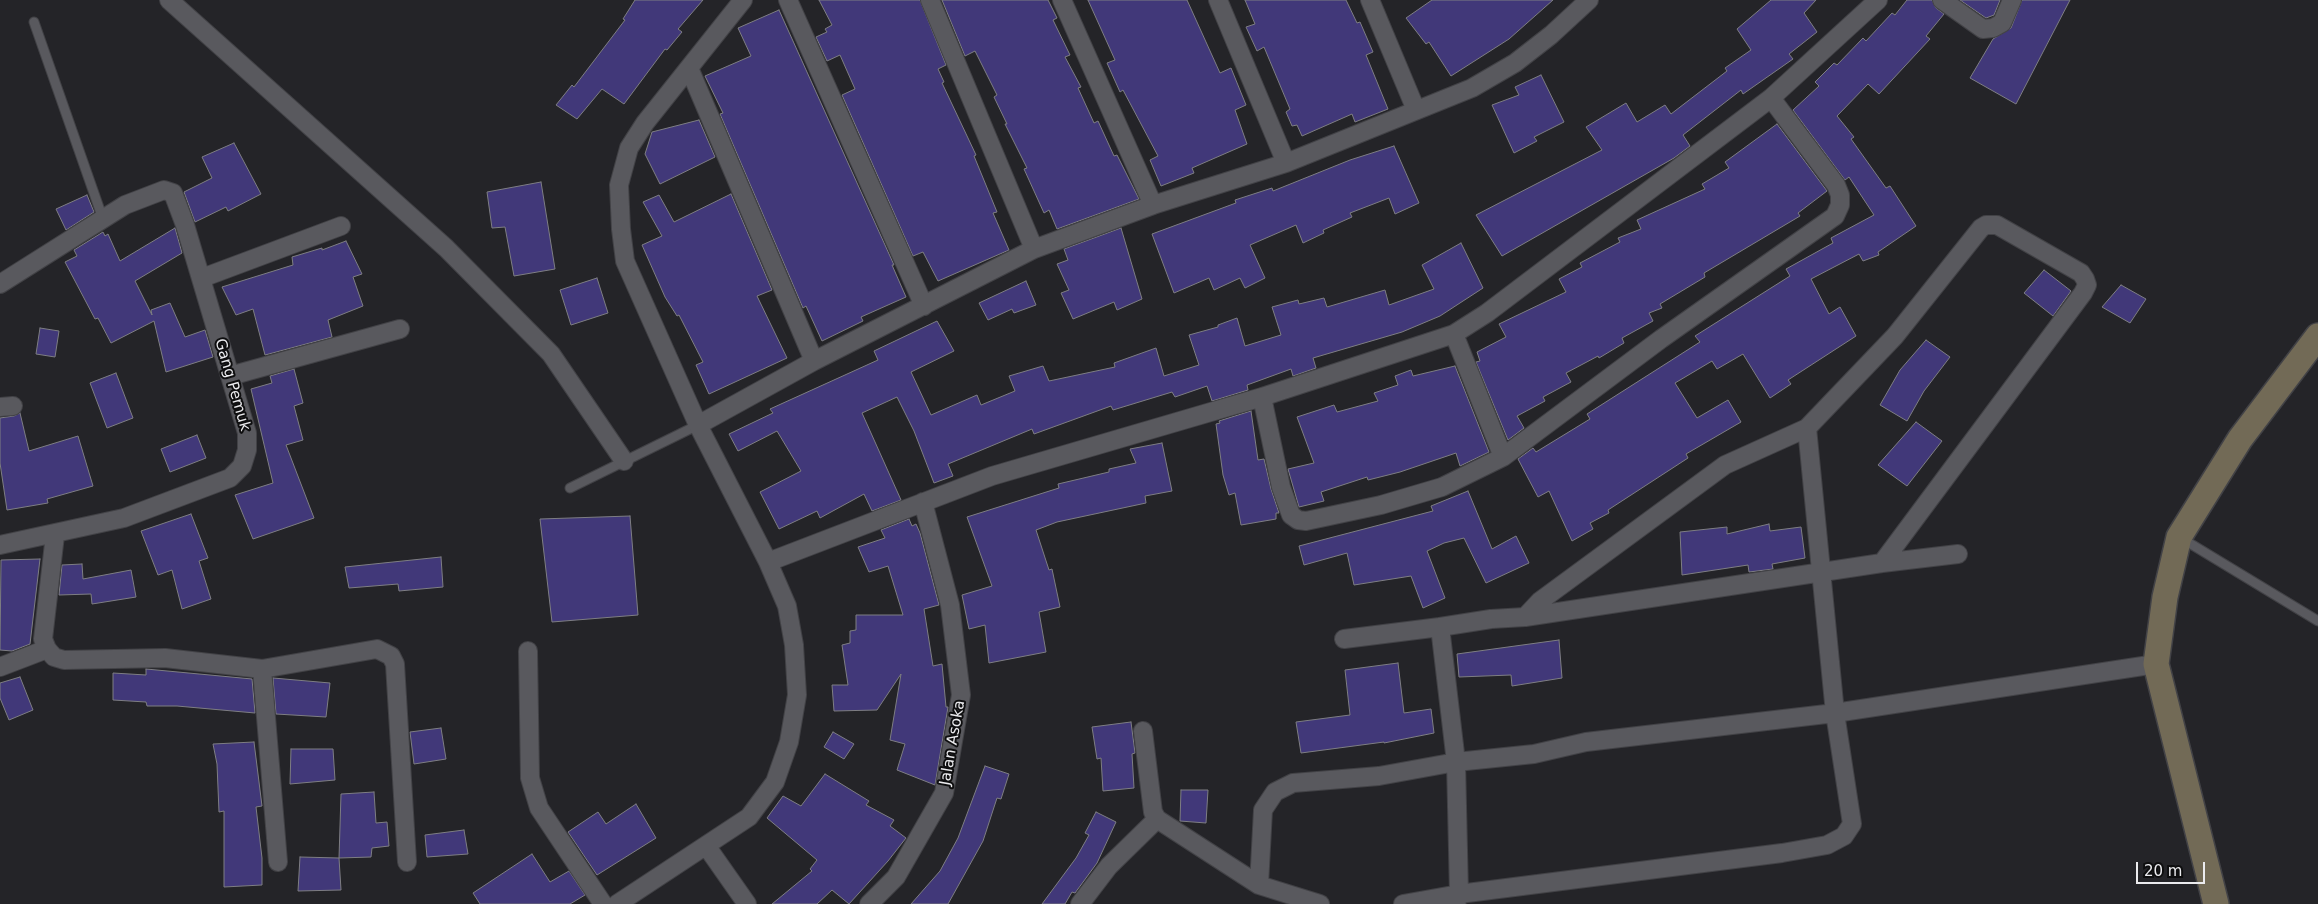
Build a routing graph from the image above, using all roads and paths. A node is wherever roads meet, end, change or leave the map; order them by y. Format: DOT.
graph roads {
  1 [pos="168,0"];
  2 [pos="743,0"];
  3 [pos="788,0"];
  4 [pos="930,0"];
  5 [pos="1062,0"];
  6 [pos="1218,0"];
  7 [pos="1589,0"];
  8 [pos="1878,0"];
  9 [pos="1942,0"];
  10 [pos="2012,0"];
  11 [pos="1377,2"];
  12 [pos="34,22"];
  13 [pos="689,68"];
  14 [pos="1771,98"];
  15 [pos="1416,110"];
  16 [pos="1286,163"];
  17 [pos="1153,205"];
  18 [pos="103,219"];
  19 [pos="341,226"];
  20 [pos="1034,250"];
  21 [pos="202,278"];
  22 [pos="0,284"];
  23 [pos="924,306"];
  24 [pos="400,329"];
  25 [pos="1454,334"];
  26 [pos="2318,336"];
  27 [pos="814,361"];
  28 [pos="230,376"];
  29 [pos="1262,397"];
  30 [pos="698,425"];
  31 [pos="1807,428"];
  32 [pos="1503,457"];
  33 [pos="624,461"];
  34 [pos="570,488"];
  35 [pos="923,502"];
  36 [pos="55,535"];
  37 [pos="2179,537"];
  38 [pos="0,545"];
  39 [pos="1958,554"];
  40 [pos="768,562"];
  41 [pos="1882,563"];
  42 [pos="1823,572"];
  43 [pos="1525,617"];
  44 [pos="2318,621"];
  45 [pos="1440,627"];
  46 [pos="1344,639"];
  47 [pos="47,649"];
  48 [pos="528,651"];
  49 [pos="2156,664"];
  50 [pos="0,668"];
  51 [pos="262,669"];
  52 [pos="1835,713"];
  53 [pos="1143,731"];
  54 [pos="1456,762"];
  55 [pos="1157,818"];
  56 [pos="708,846"];
  57 [pos="278,862"];
  58 [pos="407,862"];
  59 [pos="1259,885"];
  60 [pos="1458,899"];
  61 [pos="603,904"];
  62 [pos="617,904"];
  63 [pos="747,904"];
  64 [pos="869,904"];
  65 [pos="1080,904"];
  66 [pos="1320,904"];
  67 [pos="1403,904"];
  68 [pos="2216,904"];
  1 -- 33 [label="street"];
  2 -- 13 [label="street"];
  3 -- 23 [label="street"];
  4 -- 20 [label="street"];
  5 -- 17 [label="street"];
  6 -- 16 [label="street"];
  7 -- 15 [label="street"];
  8 -- 14 [label="street"];
  9 -- 10 [label="street"];
  11 -- 15 [label="street"];
  12 -- 18 [label="lane"];
  13 -- 27 [label="street"];
  13 -- 30 [label="street"];
  14 -- 25 [label="street"];
  14 -- 32 [label="street"];
  15 -- 16 [label="street"];
  16 -- 17 [label="street"];
  17 -- 20 [label="street"];
  18 -- 21 [label="street, Gang Pemuk"];
  18 -- 22 [label="street"];
  19 -- 21 [label="street"];
  20 -- 23 [label="street"];
  21 -- 28 [label="street, Gang Pemuk"];
  23 -- 27 [label="street"];
  24 -- 28 [label="street"];
  25 -- 29 [label="street"];
  25 -- 32 [label="street"];
  26 -- 37 [label="street"];
  27 -- 30 [label="street"];
  28 -- 36 [label="street, Gang Pemuk"];
  29 -- 32 [label="street"];
  29 -- 35 [label="street"];
  30 -- 33 [label="lane"];
  30 -- 40 [label="street"];
  31 -- 41 [label="street"];
  31 -- 42 [label="street"];
  31 -- 43 [label="street"];
  33 -- 34 [label="lane"];
  35 -- 40 [label="street"];
  35 -- 64 [label="street, Jalan Asoka"];
  36 -- 38 [label="street, Gang Pemuk"];
  36 -- 47 [label="street"];
  37 -- 44 [label="lane"];
  37 -- 49 [label="street"];
  39 -- 41 [label="street"];
  40 -- 56 [label="street"];
  41 -- 42 [label="street"];
  42 -- 43 [label="street"];
  42 -- 52 [label="street"];
  43 -- 45 [label="street"];
  45 -- 46 [label="street"];
  45 -- 54 [label="street"];
  47 -- 50 [label="street"];
  47 -- 51 [label="street"];
  48 -- 61 [label="street"];
  49 -- 52 [label="street"];
  49 -- 68 [label="street"];
  51 -- 57 [label="street"];
  51 -- 58 [label="street"];
  52 -- 54 [label="street"];
  52 -- 60 [label="street"];
  53 -- 55 [label="street"];
  54 -- 59 [label="street"];
  54 -- 60 [label="street"];
  55 -- 59 [label="street"];
  55 -- 65 [label="street"];
  56 -- 62 [label="street"];
  56 -- 63 [label="street"];
  59 -- 66 [label="street"];
  60 -- 67 [label="street"];
}
